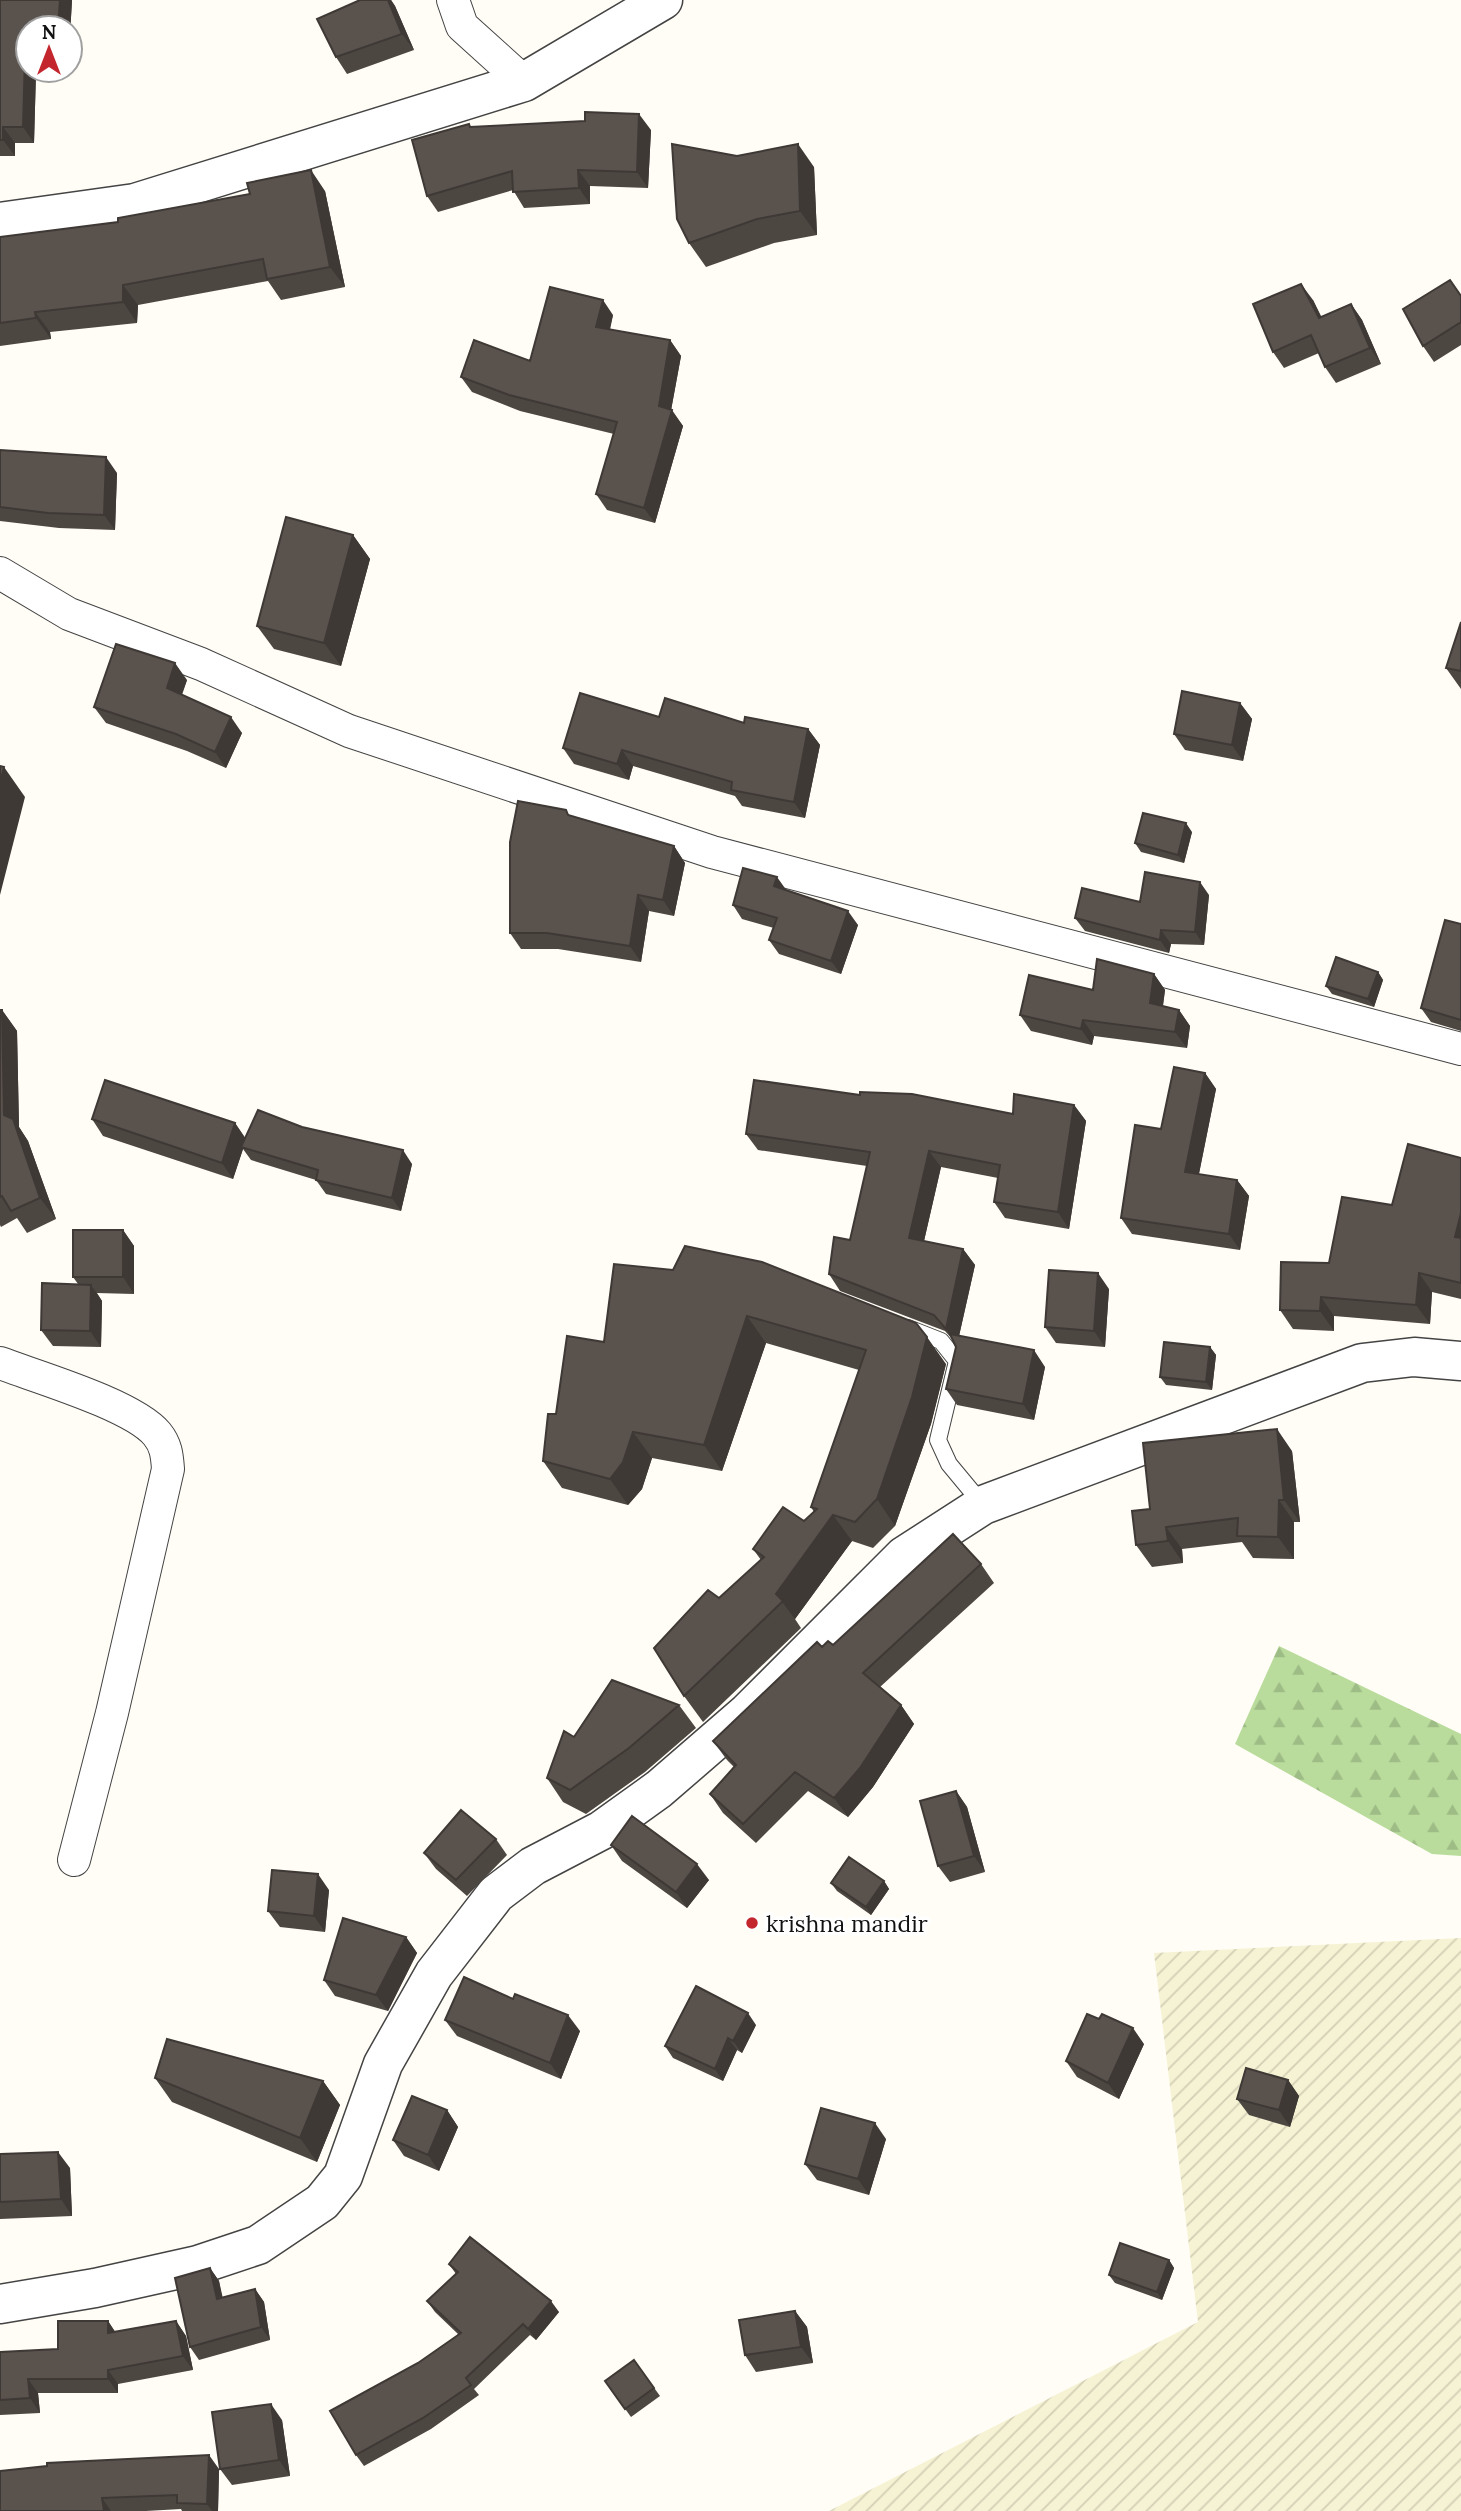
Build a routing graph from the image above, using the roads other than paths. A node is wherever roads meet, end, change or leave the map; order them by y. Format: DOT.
graph roads {
  1 [pos="453,0"];
  2 [pos="663,0"];
  3 [pos="524,82"];
  4 [pos="0,222"];
  5 [pos="0,573"];
  6 [pos="1461,1049"];
  7 [pos="898,1324"];
  8 [pos="1461,1361"];
  9 [pos="0,1363"];
  10 [pos="983,1505"];
  11 [pos="74,1860"];
  12 [pos="0,2304"];
  1 -- 3 [label="street"];
  2 -- 3 [label="street"];
  3 -- 4 [label="street"];
  5 -- 6 [label="street"];
  7 -- 10 [label="lane"];
  8 -- 10 [label="street"];
  9 -- 11 [label="street"];
  10 -- 12 [label="street"];
}
